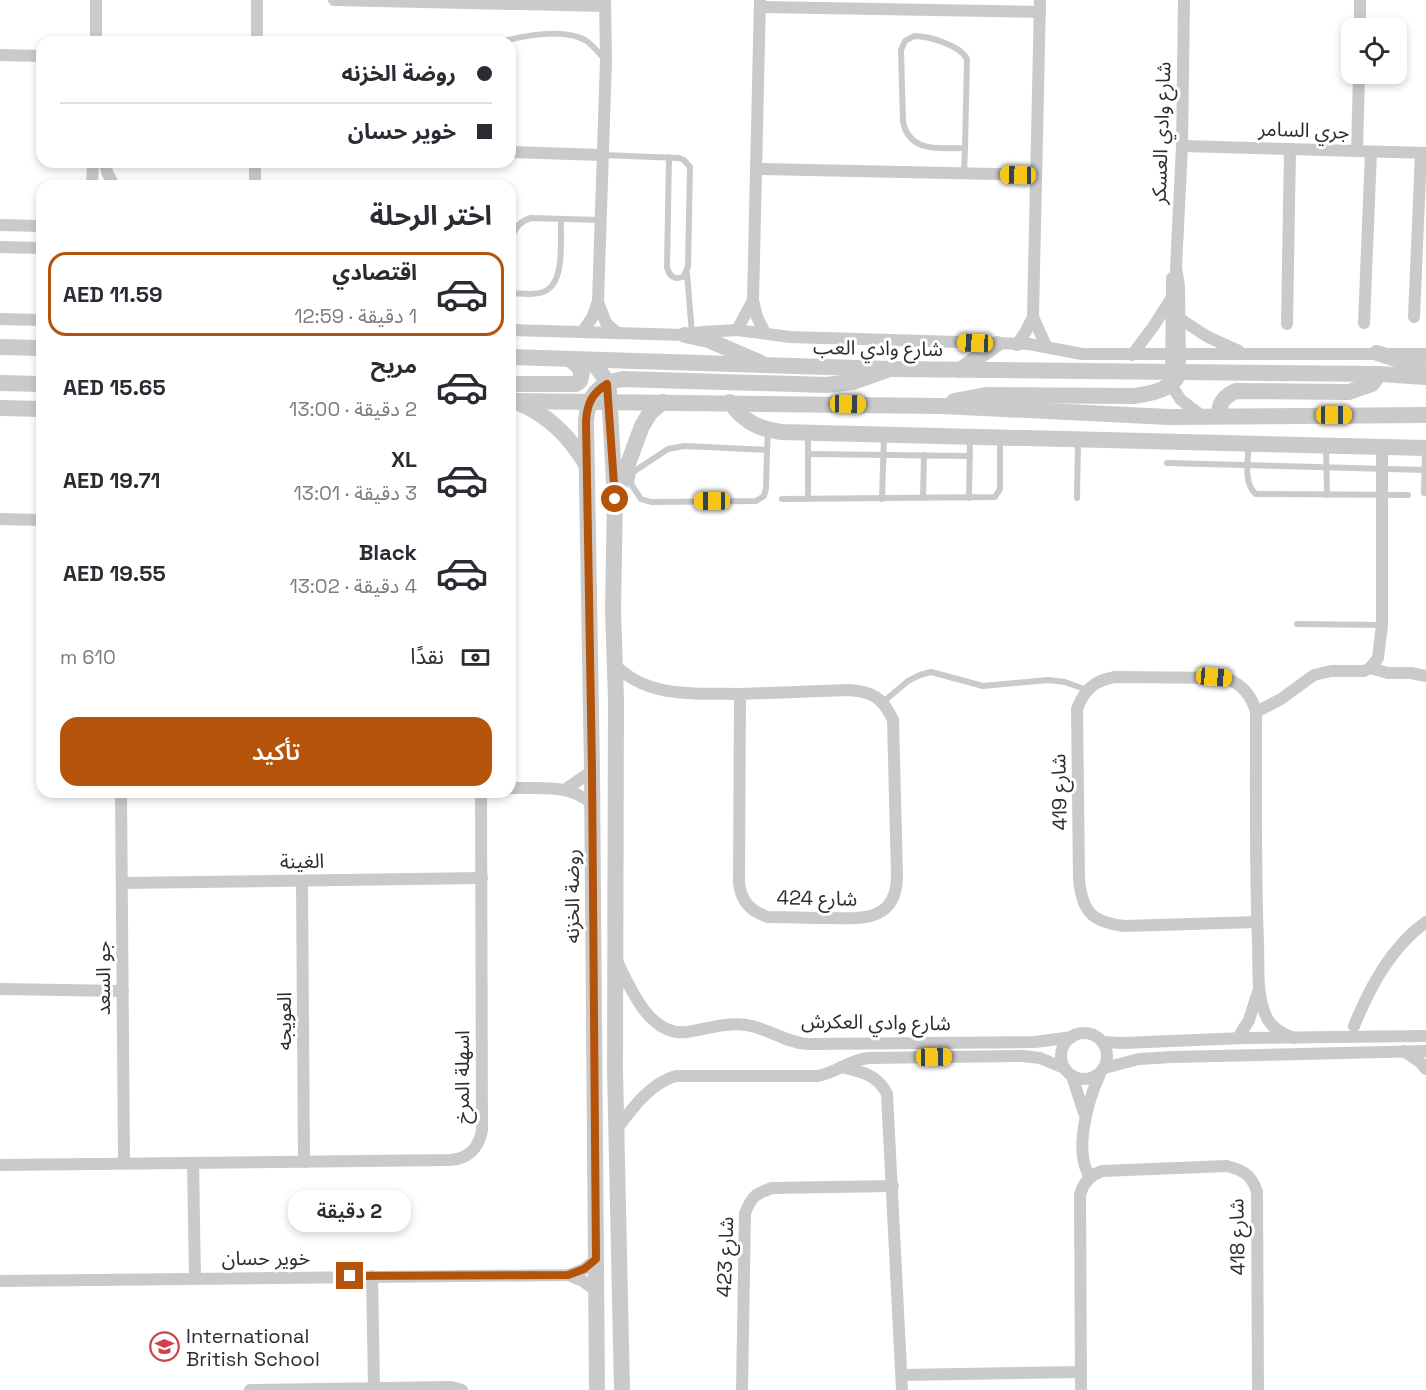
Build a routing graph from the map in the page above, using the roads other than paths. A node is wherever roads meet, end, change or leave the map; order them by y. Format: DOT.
graph roads {
  1 [pos="96,0"];
  2 [pos="257,0"];
  3 [pos="334,0"];
  4 [pos="1184,0"];
  5 [pos="1360,0"];
  6 [pos="605,3"];
  7 [pos="760,3"];
  8 [pos="1040,6"];
  9 [pos="1360,18"];
  10 [pos="96,36"];
  11 [pos="257,36"];
  12 [pos="516,39"];
  13 [pos="0,55"];
  14 [pos="36,56"];
  15 [pos="606,60"];
  16 [pos="1359,84"];
  17 [pos="1182,146"];
  18 [pos="965,148"];
  19 [pos="1290,149"];
  20 [pos="1357,151"];
  21 [pos="1371,152"];
  22 [pos="516,153"];
  23 [pos="1424,153"];
  24 [pos="602,155"];
  25 [pos="669,157"];
  26 [pos="757,169"];
  27 [pos="964,173"];
  28 [pos="1036,175"];
  29 [pos="561,219"];
  30 [pos="600,220"];
  31 [pos="0,225"];
  32 [pos="36,226"];
  33 [pos="516,227"];
  34 [pos="0,247"];
  35 [pos="36,248"];
  36 [pos="1176,268"];
  37 [pos="687,273"];
  38 [pos="516,293"];
  39 [pos="1171,298"];
  40 [pos="753,300"];
  41 [pos="598,301"];
  42 [pos="1033,317"];
  43 [pos="1414,317"];
  44 [pos="0,319"];
  45 [pos="1180,319"];
  46 [pos="36,320"];
  47 [pos="1364,323"];
  48 [pos="1287,324"];
  49 [pos="516,330"];
  50 [pos="737,330"];
  51 [pos="582,332"];
  52 [pos="617,333"];
  53 [pos="765,333"];
  54 [pos="688,334"];
  55 [pos="997,344"];
  56 [pos="1017,345"];
  57 [pos="1046,346"];
  58 [pos="0,347"];
  59 [pos="36,348"];
  60 [pos="1377,352"];
  61 [pos="1175,354"];
  62 [pos="1249,354"];
  63 [pos="1426,354"];
  64 [pos="1132,355"];
  65 [pos="516,357"];
  66 [pos="571,360"];
  67 [pos="591,360"];
  68 [pos="770,367"];
  69 [pos="890,369"];
  70 [pos="1426,369"];
  71 [pos="960,370"];
  72 [pos="1379,374"];
  73 [pos="1173,376"];
  74 [pos="1426,377"];
  75 [pos="0,383"];
  76 [pos="36,384"];
  77 [pos="516,384"];
  78 [pos="607,384"];
  79 [pos="516,401"];
  80 [pos="589,401"];
  81 [pos="609,401"];
  82 [pos="663,402"];
  83 [pos="730,402"];
  84 [pos="516,403"];
  85 [pos="942,406"];
  86 [pos="0,408"];
  87 [pos="36,409"];
  88 [pos="1219,415"];
  89 [pos="1426,415"];
  90 [pos="1202,416"];
  91 [pos="768,430"];
  92 [pos="808,433"];
  93 [pos="884,435"];
  94 [pos="970,437"];
  95 [pos="1000,438"];
  96 [pos="1078,439"];
  97 [pos="1249,444"];
  98 [pos="1326,446"];
  99 [pos="1382,447"];
  100 [pos="1426,448"];
  101 [pos="767,450"];
  102 [pos="808,454"];
  103 [pos="883,455"];
  104 [pos="924,455"];
  105 [pos="970,456"];
  106 [pos="1167,463"];
  107 [pos="1248,464"];
  108 [pos="588,467"];
  109 [pos="1327,467"];
  110 [pos="1382,469"];
  111 [pos="1425,470"];
  112 [pos="1424,493"];
  113 [pos="1328,495"];
  114 [pos="1382,495"];
  115 [pos="1408,495"];
  116 [pos="923,498"];
  117 [pos="969,498"];
  118 [pos="1077,498"];
  119 [pos="615,499"];
  120 [pos="808,499"];
  121 [pos="882,499"];
  122 [pos="782,500"];
  123 [pos="0,519"];
  124 [pos="36,520"];
  125 [pos="613,610"];
  126 [pos="590,611"];
  127 [pos="1297,624"];
  128 [pos="1382,625"];
  129 [pos="615,666"];
  130 [pos="1370,668"];
  131 [pos="1426,676"];
  132 [pos="642,684"];
  133 [pos="1087,690"];
  134 [pos="740,694"];
  135 [pos="616,700"];
  136 [pos="883,702"];
  137 [pos="1256,712"];
  138 [pos="592,771"];
  139 [pos="516,788"];
  140 [pos="566,789"];
  141 [pos="121,798"];
  142 [pos="481,798"];
  143 [pos="592,804"];
  144 [pos="482,878"];
  145 [pos="302,880"];
  146 [pos="122,883"];
  147 [pos="1257,922"];
  148 [pos="1426,922"];
  149 [pos="615,956"];
  150 [pos="1260,986"];
  151 [pos="0,990"];
  152 [pos="123,991"];
  153 [pos="1354,1026"];
  154 [pos="1426,1036"];
  155 [pos="1072,1037"];
  156 [pos="1238,1038"];
  157 [pos="1294,1038"];
  158 [pos="1103,1042"];
  159 [pos="1404,1051"];
  160 [pos="1426,1051"];
  161 [pos="841,1067"];
  162 [pos="1426,1069"];
  163 [pos="1102,1071"];
  164 [pos="1068,1072"];
  165 [pos="1085,1114"];
  166 [pos="616,1130"];
  167 [pos="304,1162"];
  168 [pos="124,1163"];
  169 [pos="193,1163"];
  170 [pos="0,1165"];
  171 [pos="1090,1177"];
  172 [pos="893,1186"];
  173 [pos="596,1259"];
  174 [pos="568,1275"];
  175 [pos="372,1276"];
  176 [pos="195,1278"];
  177 [pos="0,1281"];
  178 [pos="596,1291"];
  179 [pos="1081,1372"];
  180 [pos="902,1375"];
  181 [pos="374,1388"];
  182 [pos="250,1390"];
  183 [pos="462,1390"];
  184 [pos="597,1390"];
  185 [pos="622,1390"];
  186 [pos="742,1390"];
  187 [pos="902,1390"];
  188 [pos="1081,1390"];
  189 [pos="1258,1390"];
  1 -- 10 [label="street"];
  2 -- 11 [label="street"];
  3 -- 6 [label="street"];
  4 -- 17 [label="street, شارع وادي العسكر"];
  5 -- 9 [label="street"];
  6 -- 15 [label="street"];
  7 -- 8 [label="street"];
  7 -- 26 [label="street"];
  8 -- 28 [label="street"];
  12 -- 15 [label="lane"];
  13 -- 14 [label="street"];
  15 -- 24 [label="street"];
  16 -- 20 [label="street"];
  17 -- 19 [label="street, جري السامر"];
  17 -- 36 [label="street, شارع وادي العسكر"];
  18 -- 18 [label="lane"];
  18 -- 27 [label="lane"];
  19 -- 20 [label="street, جري السامر"];
  19 -- 48 [label="street"];
  20 -- 21 [label="street, جري السامر"];
  21 -- 23 [label="street, جري السامر"];
  21 -- 47 [label="street"];
  22 -- 24 [label="street"];
  23 -- 43 [label="street"];
  24 -- 25 [label="lane"];
  24 -- 30 [label="street"];
  25 -- 37 [label="lane"];
  25 -- 37 [label="lane"];
  26 -- 27 [label="street"];
  26 -- 40 [label="street"];
  27 -- 28 [label="street"];
  28 -- 42 [label="street"];
  29 -- 30 [label="lane"];
  29 -- 33 [label="lane"];
  29 -- 38 [label="lane"];
  30 -- 41 [label="street"];
  31 -- 32 [label="street"];
  34 -- 35 [label="street"];
  36 -- 39 [label="street, شارع وادي العسكر"];
  36 -- 45 [label="street, شارع وادي العسكر"];
  37 -- 54 [label="lane"];
  39 -- 61 [label="street, شارع وادي العسكر"];
  39 -- 64 [label="street"];
  40 -- 50 [label="street"];
  40 -- 53 [label="street"];
  41 -- 51 [label="street"];
  41 -- 52 [label="street"];
  42 -- 56 [label="street"];
  42 -- 57 [label="street"];
  44 -- 46 [label="street"];
  45 -- 61 [label="street, شارع وادي العسكر"];
  45 -- 62 [label="street"];
  49 -- 51 [label="street"];
  50 -- 53 [label="street"];
  50 -- 54 [label="street"];
  51 -- 52 [label="street"];
  52 -- 54 [label="street"];
  53 -- 55 [label="street"];
  54 -- 68 [label="street"];
  55 -- 56 [label="street"];
  55 -- 71 [label="street"];
  56 -- 57 [label="street"];
  57 -- 64 [label="street"];
  58 -- 59 [label="street"];
  60 -- 62 [label="street"];
  60 -- 63 [label="street"];
  60 -- 70 [label="street"];
  61 -- 62 [label="street"];
  61 -- 64 [label="street"];
  61 -- 73 [label="street, شارع وادي العسكر"];
  65 -- 66 [label="street, شارع وادي العب"];
  66 -- 67 [label="street, شارع وادي العب"];
  66 -- 77 [label="street"];
  67 -- 68 [label="street, شارع وادي العب"];
  67 -- 78 [label="street"];
  68 -- 69 [label="street, شارع وادي العب"];
  69 -- 71 [label="street, شارع وادي العب"];
  69 -- 78 [label="street"];
  71 -- 73 [label="street, شارع وادي العب"];
  72 -- 73 [label="street, شارع وادي العب"];
  72 -- 74 [label="street, شارع وادي العب"];
  72 -- 88 [label="street"];
  73 -- 85 [label="street"];
  73 -- 90 [label="street"];
  75 -- 76 [label="street"];
  78 -- 80 [label="street"];
  78 -- 81 [label="street"];
  79 -- 80 [label="street"];
  80 -- 81 [label="street"];
  80 -- 108 [label="street, روضة الخزنه"];
  81 -- 82 [label="street"];
  81 -- 119 [label="street"];
  82 -- 83 [label="street"];
  82 -- 119 [label="street"];
  83 -- 85 [label="street"];
  83 -- 91 [label="street"];
  84 -- 108 [label="street"];
  85 -- 90 [label="street"];
  86 -- 87 [label="street"];
  88 -- 89 [label="street"];
  88 -- 90 [label="street"];
  91 -- 92 [label="street"];
  91 -- 101 [label="lane"];
  92 -- 93 [label="street"];
  92 -- 102 [label="lane"];
  93 -- 94 [label="street"];
  93 -- 103 [label="lane"];
  94 -- 95 [label="street"];
  94 -- 105 [label="lane"];
  95 -- 96 [label="street"];
  95 -- 117 [label="lane"];
  96 -- 97 [label="street"];
  96 -- 118 [label="lane"];
  97 -- 98 [label="street"];
  97 -- 107 [label="lane"];
  98 -- 99 [label="street"];
  98 -- 109 [label="lane"];
  99 -- 100 [label="street"];
  99 -- 110 [label="street"];
  100 -- 111 [label="lane"];
  101 -- 101 [label="lane"];
  102 -- 103 [label="lane"];
  102 -- 120 [label="lane"];
  103 -- 104 [label="lane"];
  103 -- 121 [label="lane"];
  104 -- 105 [label="lane"];
  104 -- 116 [label="lane"];
  105 -- 117 [label="lane"];
  106 -- 107 [label="lane"];
  107 -- 109 [label="lane"];
  107 -- 113 [label="lane"];
  108 -- 126 [label="street, روضة الخزنه"];
  109 -- 110 [label="lane"];
  109 -- 113 [label="lane"];
  110 -- 111 [label="lane"];
  110 -- 114 [label="street"];
  111 -- 112 [label="lane"];
  113 -- 114 [label="lane"];
  114 -- 115 [label="lane"];
  114 -- 128 [label="street"];
  116 -- 117 [label="lane"];
  116 -- 121 [label="lane"];
  119 -- 125 [label="street"];
  120 -- 121 [label="lane"];
  120 -- 122 [label="lane"];
  123 -- 124 [label="street"];
  125 -- 126 [label="street"];
  125 -- 129 [label="street"];
  126 -- 138 [label="street, روضة الخزنه"];
  127 -- 128 [label="lane"];
  128 -- 130 [label="street"];
  129 -- 132 [label="street"];
  129 -- 135 [label="street"];
  130 -- 131 [label="street"];
  130 -- 137 [label="street"];
  132 -- 134 [label="street"];
  132 -- 135 [label="street"];
  133 -- 136 [label="lane"];
  133 -- 137 [label="street"];
  133 -- 147 [label="street, شارع 419"];
  134 -- 136 [label="street"];
  134 -- 136 [label="street, شارع 424"];
  135 -- 149 [label="street"];
  137 -- 147 [label="street"];
  138 -- 140 [label="street"];
  138 -- 143 [label="street, روضة الخزنه"];
  139 -- 140 [label="street"];
  140 -- 143 [label="street"];
  141 -- 146 [label="street, جو السعد"];
  142 -- 144 [label="street, اسهلة المرخ"];
  143 -- 173 [label="street, روضة الخزنه"];
  144 -- 145 [label="street, الغينة"];
  144 -- 167 [label="street, اسهلة المرخ"];
  145 -- 146 [label="street, الغينة"];
  145 -- 167 [label="street, العويجه"];
  146 -- 152 [label="street, جو السعد"];
  147 -- 150 [label="street"];
  148 -- 153 [label="street"];
  149 -- 155 [label="street, شارع وادي العكرش"];
  149 -- 166 [label="street"];
  150 -- 156 [label="street"];
  150 -- 157 [label="street"];
  151 -- 152 [label="street"];
  152 -- 168 [label="street, جو السعد"];
  154 -- 157 [label="street"];
  155 -- 158 [label="street"];
  155 -- 164 [label="street"];
  156 -- 157 [label="street"];
  156 -- 158 [label="street"];
  158 -- 163 [label="street"];
  159 -- 160 [label="street"];
  159 -- 162 [label="street"];
  159 -- 163 [label="street"];
  161 -- 164 [label="street"];
  161 -- 166 [label="street"];
  161 -- 172 [label="street"];
  163 -- 164 [label="street"];
  163 -- 165 [label="street"];
  164 -- 165 [label="street"];
  165 -- 171 [label="street"];
  166 -- 185 [label="street"];
  167 -- 169 [label="street, اسهلة المرخ"];
  168 -- 169 [label="street, اسهلة المرخ"];
  168 -- 170 [label="street, اسهلة المرخ"];
  169 -- 176 [label="street"];
  171 -- 179 [label="street"];
  171 -- 189 [label="street, شارع 418"];
  172 -- 180 [label="street"];
  172 -- 186 [label="street, شارع 423"];
  173 -- 174 [label="street, خوير حسان"];
  173 -- 178 [label="street, روضة الخزنه"];
  174 -- 175 [label="street, خوير حسان"];
  174 -- 178 [label="street, خوير حسان"];
  175 -- 176 [label="street, خوير حسان"];
  175 -- 181 [label="street"];
  176 -- 177 [label="street, خوير حسان"];
  178 -- 184 [label="street, روضة الخزنه"];
  179 -- 180 [label="street"];
  179 -- 188 [label="street"];
  180 -- 187 [label="street"];
  181 -- 182 [label="street"];
  181 -- 183 [label="street"];
}
